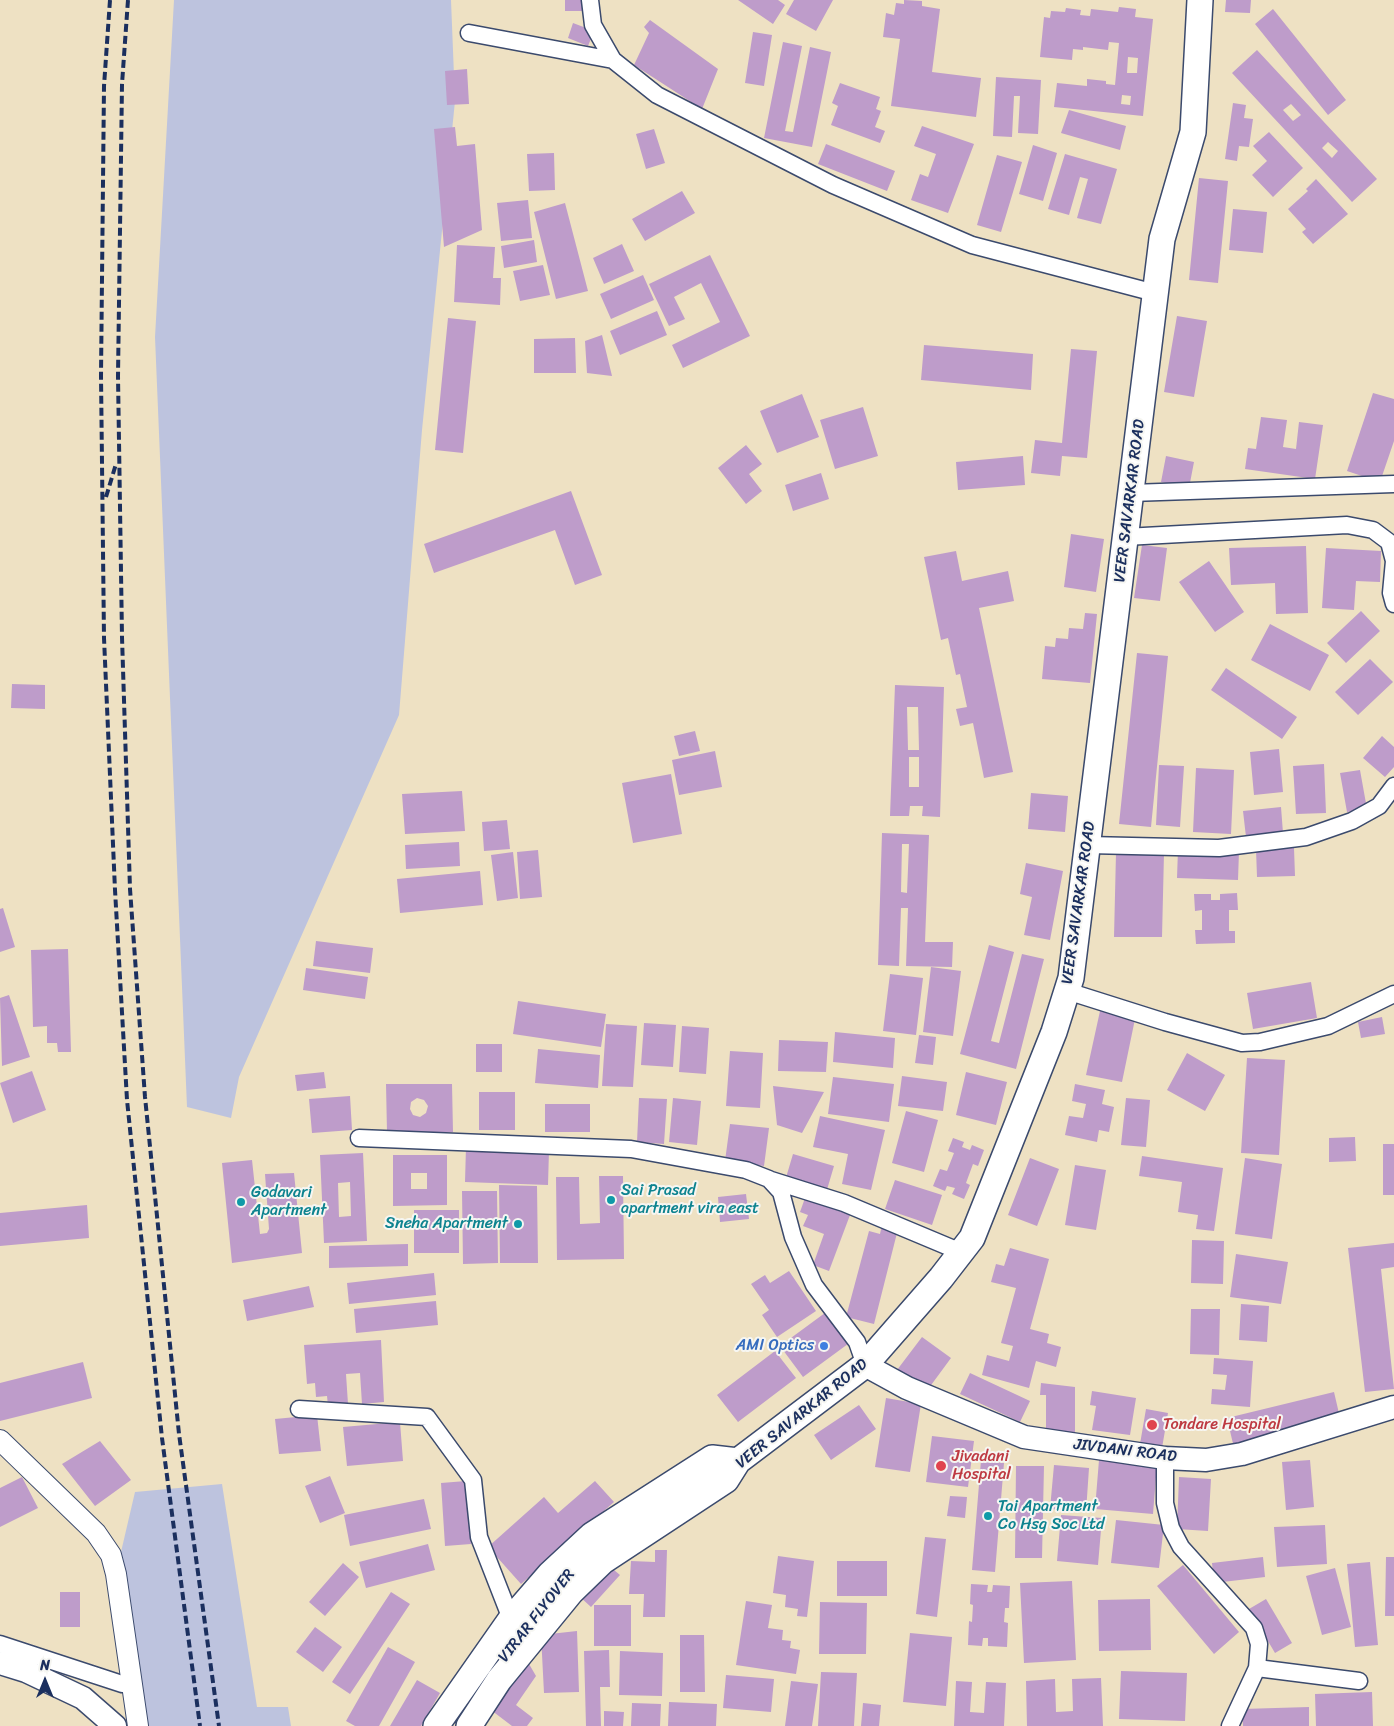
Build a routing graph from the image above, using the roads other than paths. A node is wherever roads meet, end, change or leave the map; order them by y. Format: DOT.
graph roads {
  1 [pos="590,0"];
  2 [pos="1200,0"];
  3 [pos="469,34"];
  4 [pos="613,60"];
  5 [pos="1155,293"];
  6 [pos="1394,484"];
  7 [pos="1131,493"];
  8 [pos="1125,537"];
  9 [pos="1394,561"];
  10 [pos="1394,604"];
  11 [pos="1394,786"];
  12 [pos="1088,845"];
  13 [pos="1067,991"];
  14 [pos="1394,994"];
  15 [pos="359,1138"];
  16 [pos="769,1179"];
  17 [pos="961,1252"];
  18 [pos="865,1365"];
  19 [pos="1394,1407"];
  20 [pos="299,1409"];
  21 [pos="0,1440"];
  22 [pos="1165,1458"];
  23 [pos="738,1461"];
  24 [pos="511,1619"];
  25 [pos="0,1644"];
  26 [pos="0,1663"];
  27 [pos="1257,1668"];
  28 [pos="1359,1681"];
  29 [pos="122,1684"];
  30 [pos="115,1726"];
  31 [pos="138,1726"];
  32 [pos="436,1726"];
  33 [pos="457,1726"];
  34 [pos="469,1726"];
  35 [pos="1230,1726"];
  1 -- 4 [label="street"];
  2 -- 5 [label="main road, VEER SAVARKAR ROAD"];
  3 -- 4 [label="street"];
  4 -- 5 [label="street"];
  5 -- 7 [label="main road, VEER SAVARKAR ROAD"];
  6 -- 7 [label="street"];
  7 -- 8 [label="main road, VEER SAVARKAR ROAD"];
  8 -- 9 [label="street"];
  8 -- 12 [label="main road, VEER SAVARKAR ROAD"];
  9 -- 10 [label="street"];
  11 -- 12 [label="street"];
  12 -- 13 [label="main road, VEER SAVARKAR ROAD"];
  13 -- 14 [label="street"];
  13 -- 17 [label="main road, VEER SAVARKAR ROAD"];
  15 -- 16 [label="street"];
  16 -- 17 [label="street"];
  16 -- 18 [label="street"];
  17 -- 18 [label="main road, VEER SAVARKAR ROAD"];
  18 -- 22 [label="main road, JIVDANI ROAD"];
  18 -- 23 [label="main road, VEER SAVARKAR ROAD"];
  19 -- 22 [label="main road, JIVDANI ROAD"];
  20 -- 24 [label="street"];
  21 -- 31 [label="street"];
  22 -- 27 [label="street"];
  23 -- 24 [label="main road"];
  23 -- 33 [label="main road, VIRAR FLYOVER"];
  23 -- 34 [label="main road, VEER SAVARKAR ROAD"];
  24 -- 32 [label="main road"];
  25 -- 29 [label="street"];
  26 -- 30 [label="main road"];
  27 -- 28 [label="street"];
  27 -- 35 [label="street"];
}
